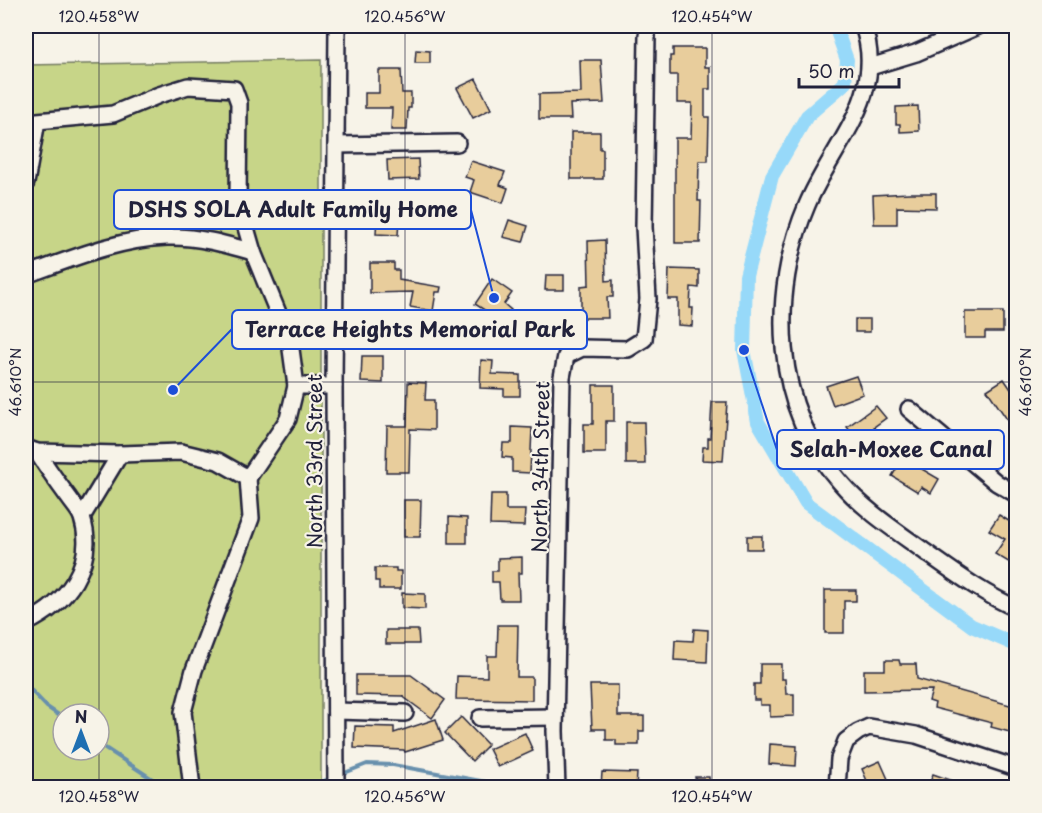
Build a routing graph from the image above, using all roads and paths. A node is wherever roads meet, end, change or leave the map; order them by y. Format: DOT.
graph roads {
  1 [pos="337,26"];
  2 [pos="862,26"];
  3 [pos="978,26"];
  4 [pos="647,35"];
  5 [pos="870,67"];
  6 [pos="457,143"];
  7 [pos="336,145"];
  8 [pos="26,183"];
  9 [pos="253,252"];
  10 [pos="26,275"];
  11 [pos="296,386"];
  12 [pos="334,386"];
  13 [pos="909,409"];
  14 [pos="31,450"];
  15 [pos="120,454"];
  16 [pos="248,478"];
  17 [pos="1017,494"];
  18 [pos="81,517"];
  19 [pos="1017,608"];
  20 [pos="26,623"];
  21 [pos="336,711"];
  22 [pos="405,713"];
  23 [pos="555,717"];
  24 [pos="480,718"];
  25 [pos="1017,768"];
  26 [pos="192,788"];
  27 [pos="336,788"];
  28 [pos="557,788"];
  29 [pos="837,788"];
  1 -- 7 [label="street, North 33rd Street"];
  2 -- 5 [label="street"];
  3 -- 5 [label="street"];
  4 -- 23 [label="street, North 34th Street"];
  5 -- 19 [label="street"];
  6 -- 7 [label="street"];
  7 -- 12 [label="street, North 33rd Street"];
  8 -- 9 [label="street"];
  9 -- 10 [label="street"];
  9 -- 11 [label="street"];
  11 -- 12 [label="street"];
  11 -- 16 [label="street"];
  12 -- 21 [label="street, North 33rd Street"];
  13 -- 17 [label="street"];
  14 -- 15 [label="street"];
  14 -- 18 [label="street"];
  15 -- 16 [label="street"];
  15 -- 18 [label="street"];
  16 -- 26 [label="street"];
  18 -- 20 [label="street"];
  21 -- 22 [label="street"];
  21 -- 27 [label="street, North 33rd Street"];
  23 -- 24 [label="street"];
  23 -- 28 [label="street, North 34th Street"];
  25 -- 29 [label="street"];
}
